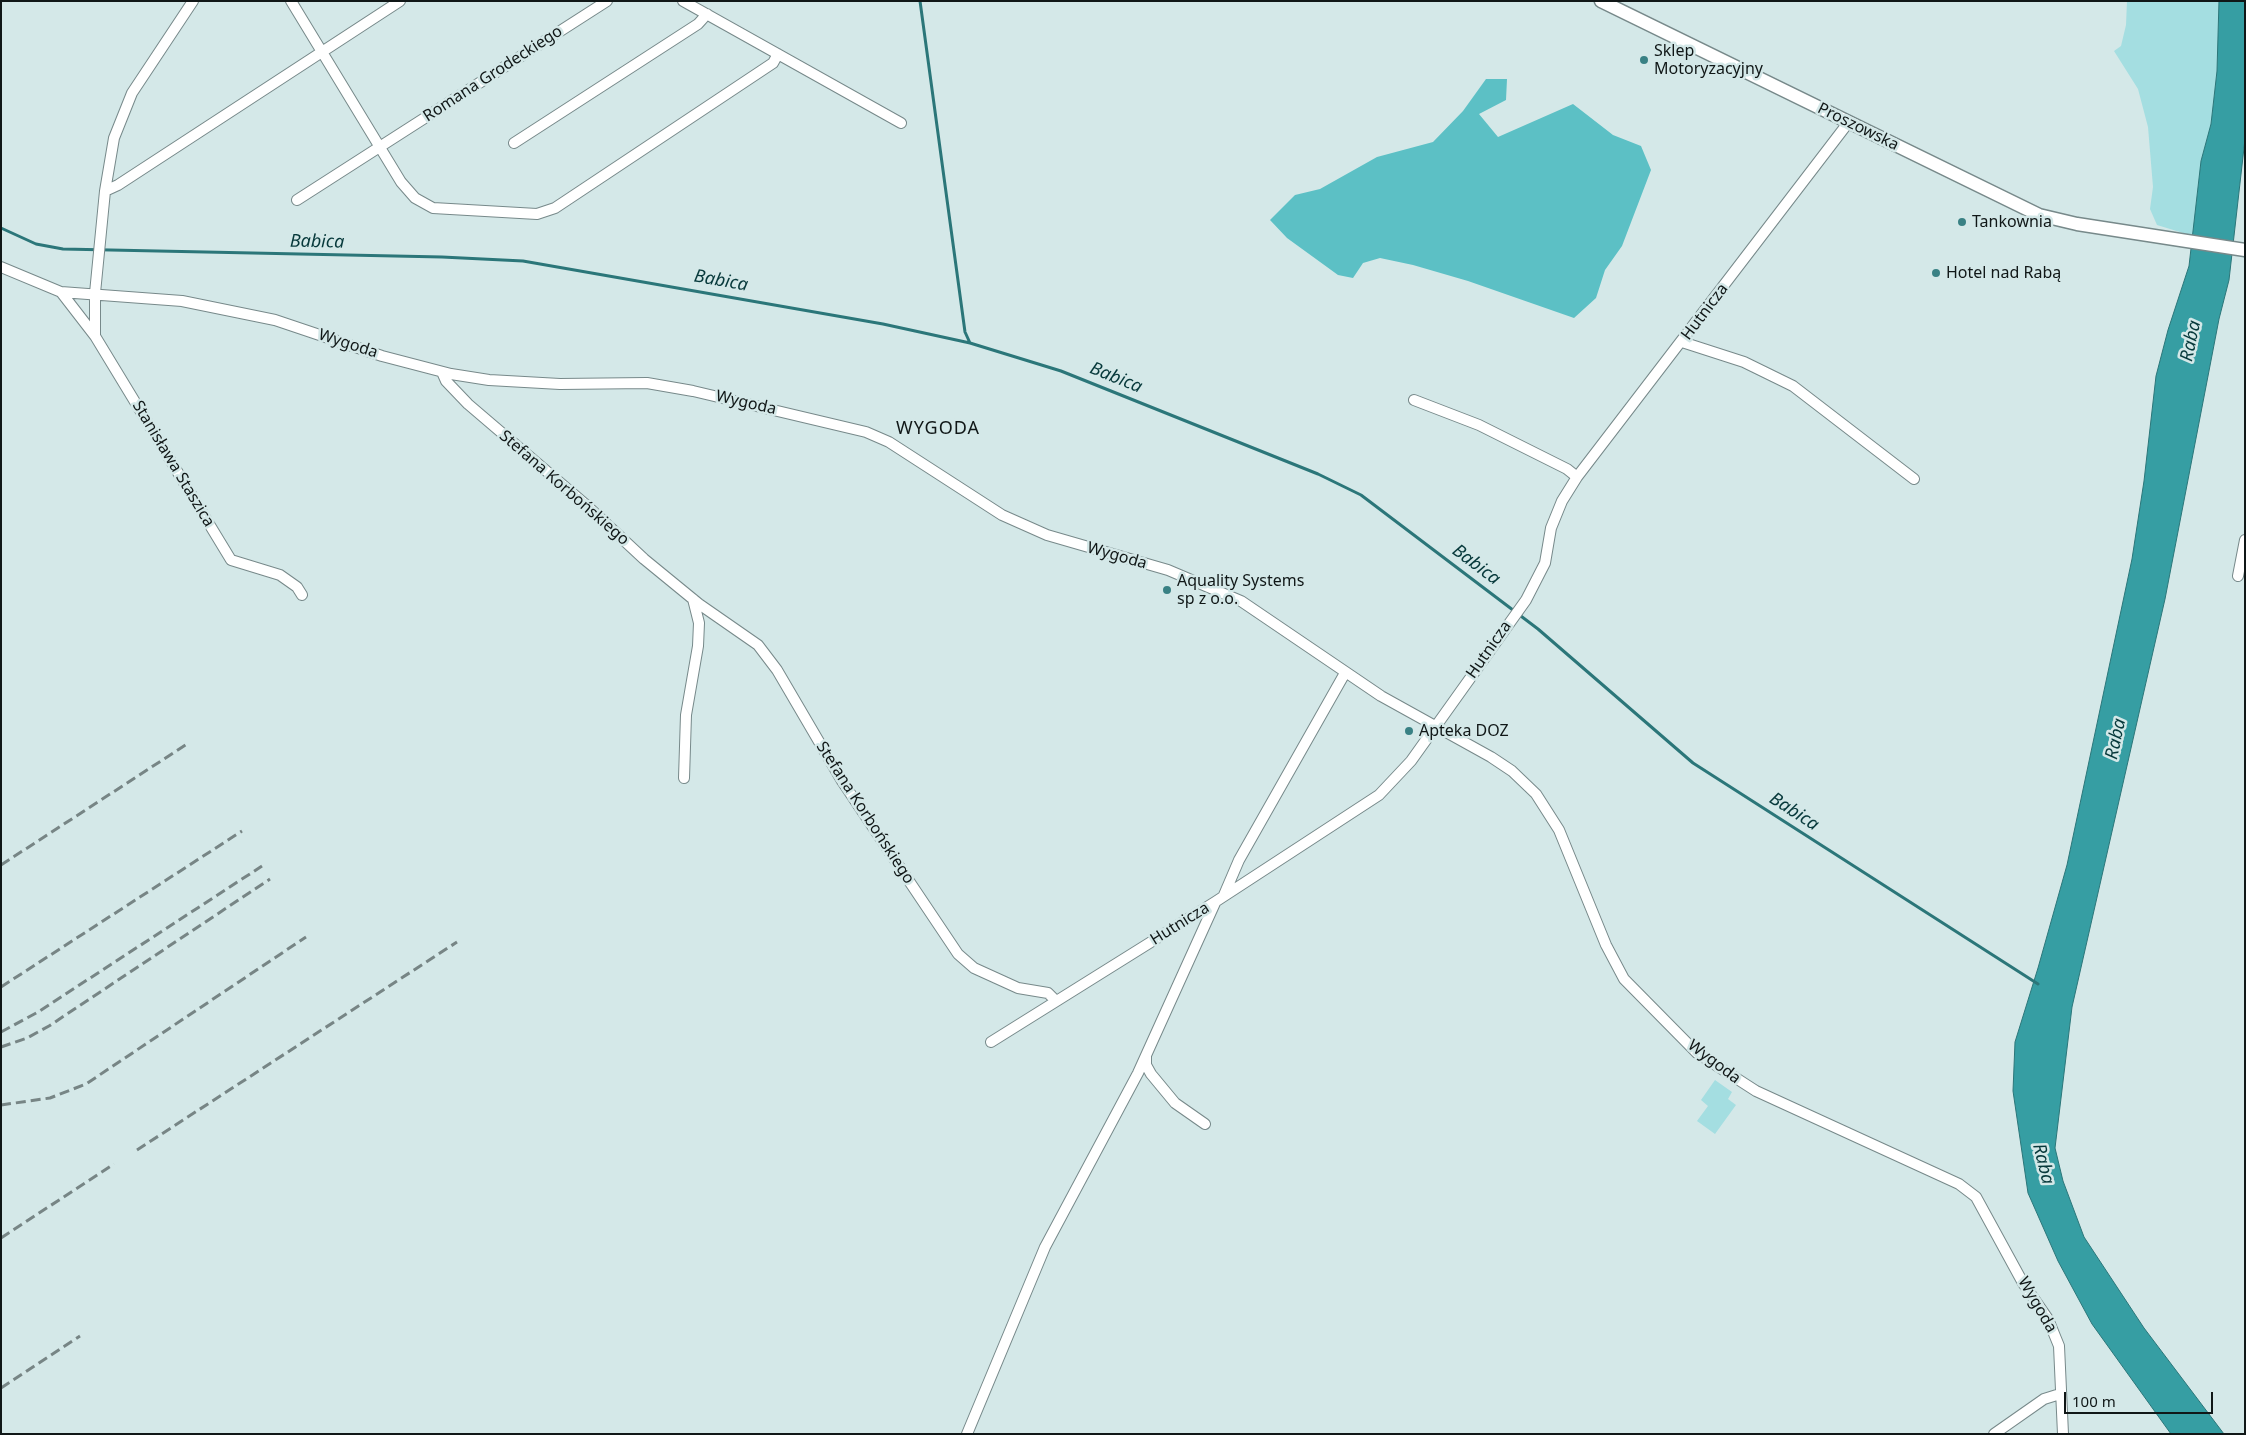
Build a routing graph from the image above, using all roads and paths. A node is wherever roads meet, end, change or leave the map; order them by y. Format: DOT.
graph roads {
  1 [pos="193,1"];
  2 [pos="291,1"];
  3 [pos="400,1"];
  4 [pos="606,1"];
  5 [pos="683,1"];
  6 [pos="1602,1"];
  7 [pos="707,14"];
  8 [pos="322,52"];
  9 [pos="778,54"];
  10 [pos="1848,122"];
  11 [pos="901,123"];
  12 [pos="514,143"];
  13 [pos="379,146"];
  14 [pos="105,191"];
  15 [pos="297,200"];
  16 [pos="2245,250"];
  17 [pos="1,267"];
  18 [pos="61,292"];
  19 [pos="96,293"];
  20 [pos="95,336"];
  21 [pos="1682,342"];
  22 [pos="442,372"];
  23 [pos="1414,400"];
  24 [pos="1577,477"];
  25 [pos="1914,479"];
  26 [pos="2245,540"];
  27 [pos="2238,576"];
  28 [pos="302,595"];
  29 [pos="692,598"];
  30 [pos="1345,673"];
  31 [pos="1436,727"];
  32 [pos="684,778"];
  33 [pos="1224,895"];
  34 [pos="1215,902"];
  35 [pos="1056,1001"];
  36 [pos="991,1042"];
  37 [pos="1146,1055"];
  38 [pos="1205,1124"];
  39 [pos="2060,1394"];
  40 [pos="967,1434"];
  41 [pos="1994,1434"];
  42 [pos="2063,1434"];
  1 -- 14 [label="street"];
  2 -- 8 [label="street"];
  3 -- 8 [label="street"];
  4 -- 13 [label="street, Romana Grodeckiego"];
  5 -- 7 [label="street"];
  6 -- 10 [label="main road, Proszowska"];
  7 -- 9 [label="street"];
  7 -- 12 [label="street"];
  8 -- 13 [label="street"];
  8 -- 14 [label="street"];
  9 -- 11 [label="street"];
  9 -- 13 [label="street"];
  10 -- 16 [label="main road, Proszowska"];
  10 -- 21 [label="street, Hutnicza"];
  13 -- 15 [label="street, Romana Grodeckiego"];
  14 -- 19 [label="street"];
  17 -- 18 [label="street"];
  18 -- 19 [label="street"];
  18 -- 20 [label="street, Stanisława Staszica"];
  19 -- 20 [label="street"];
  19 -- 22 [label="street, Wygoda"];
  20 -- 28 [label="street, Stanisława Staszica"];
  21 -- 24 [label="street, Hutnicza"];
  21 -- 25 [label="street"];
  22 -- 29 [label="street, Stefana Korbońskiego"];
  22 -- 30 [label="street, Wygoda"];
  23 -- 24 [label="street"];
  24 -- 31 [label="street, Hutnicza"];
  26 -- 27 [label="street"];
  29 -- 32 [label="street"];
  29 -- 35 [label="street, Stefana Korbońskiego"];
  30 -- 31 [label="street, Wygoda"];
  30 -- 33 [label="street"];
  31 -- 33 [label="street, Hutnicza"];
  31 -- 39 [label="street, Wygoda"];
  33 -- 34 [label="street, Hutnicza"];
  34 -- 35 [label="street, Hutnicza"];
  34 -- 37 [label="street"];
  35 -- 36 [label="street, Hutnicza"];
  37 -- 38 [label="street"];
  37 -- 40 [label="street"];
  39 -- 41 [label="street"];
  39 -- 42 [label="street, Wygoda"];
}
